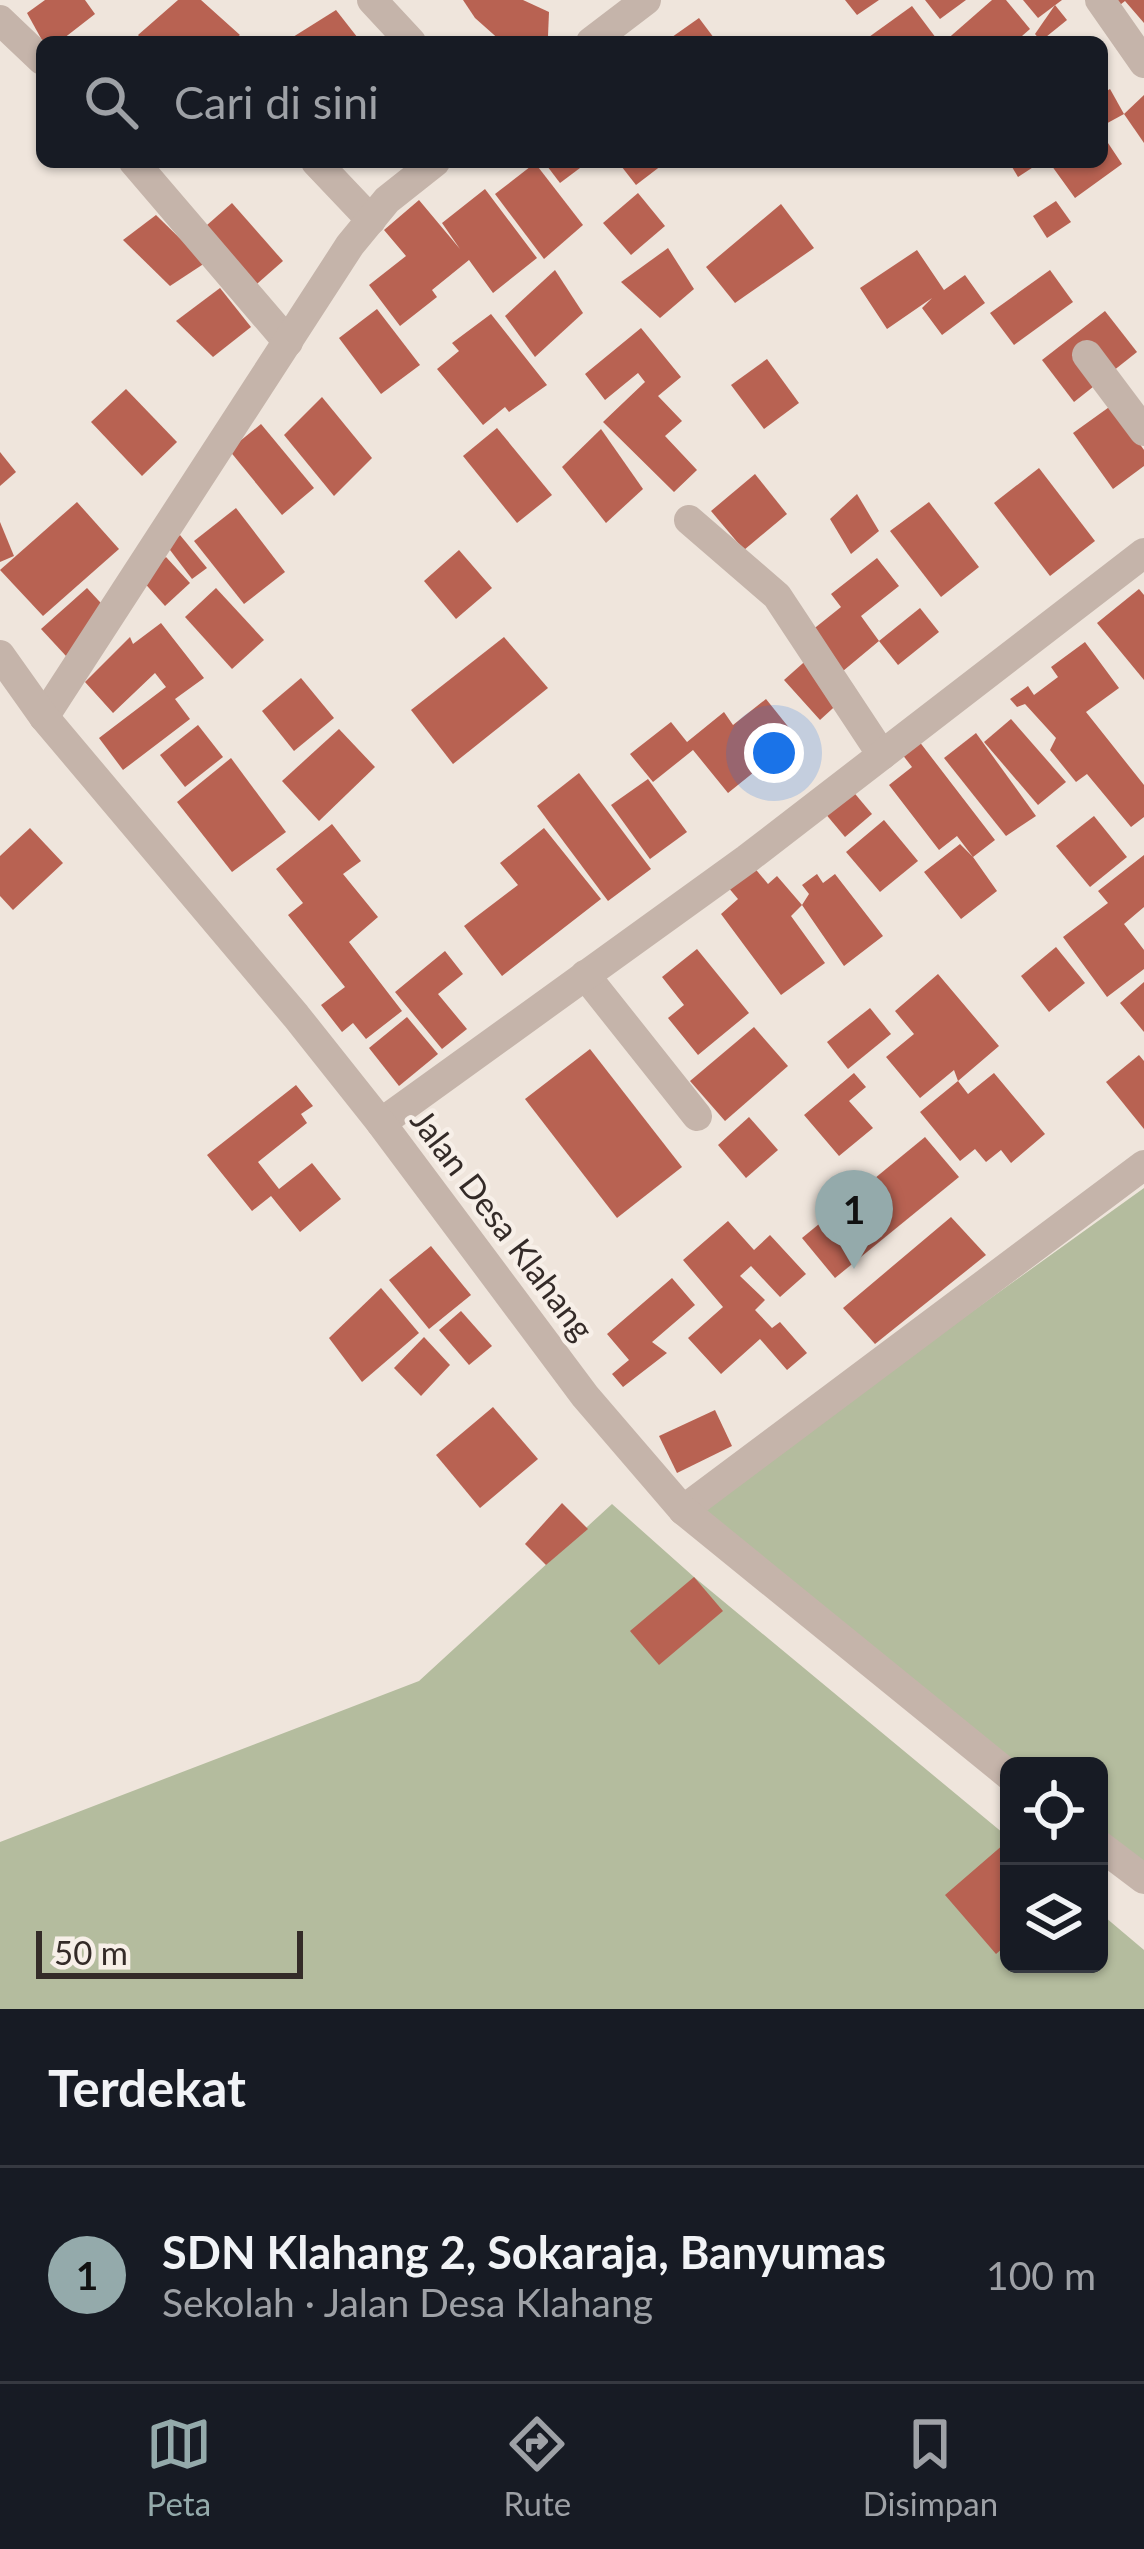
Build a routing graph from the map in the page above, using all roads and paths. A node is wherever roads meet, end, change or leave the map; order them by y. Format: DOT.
graph roads {
  1 [pos="372,0"];
  2 [pos="646,0"];
  3 [pos="1100,0"];
  4 [pos="0,20"];
  5 [pos="405,36"];
  6 [pos="600,36"];
  7 [pos="36,54"];
  8 [pos="1144,63"];
  9 [pos="139,168"];
  10 [pos="322,168"];
  11 [pos="428,168"];
  12 [pos="371,220"];
  13 [pos="288,342"];
  14 [pos="1088,355"];
  15 [pos="1144,430"];
  16 [pos="689,520"];
  17 [pos="1144,553"];
  18 [pos="0,655"];
  19 [pos="44,717"];
  20 [pos="882,755"];
  21 [pos="585,976"];
  22 [pos="697,1116"];
  23 [pos="381,1123"];
  24 [pos="1144,1165"];
  25 [pos="683,1510"];
  26 [pos="1000,1768"];
  27 [pos="1108,1852"];
  28 [pos="1144,1879"];
  1 -- 5 [label="street"];
  2 -- 6 [label="street"];
  3 -- 8 [label="street"];
  4 -- 7 [label="street"];
  9 -- 13 [label="street"];
  10 -- 12 [label="street"];
  11 -- 12 [label="street"];
  12 -- 13 [label="street"];
  13 -- 19 [label="street"];
  14 -- 15 [label="street"];
  16 -- 20 [label="street"];
  17 -- 20 [label="street"];
  18 -- 19 [label="street, Jalan Desa Klahang"];
  19 -- 23 [label="street, Jalan Desa Klahang"];
  20 -- 21 [label="street"];
  21 -- 22 [label="street"];
  21 -- 23 [label="street"];
  23 -- 25 [label="street, Jalan Desa Klahang"];
  24 -- 25 [label="street"];
  25 -- 26 [label="street, Jalan Desa Klahang"];
  27 -- 28 [label="street"];
}
